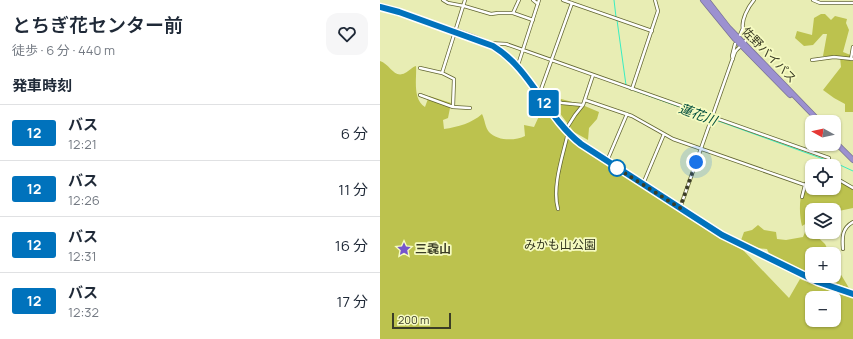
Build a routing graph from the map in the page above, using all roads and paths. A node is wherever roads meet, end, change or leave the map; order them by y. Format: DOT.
graph roads {
  1 [pos="444,0"];
  2 [pos="465,0"];
  3 [pos="519,0"];
  4 [pos="533,0"];
  5 [pos="539,0"];
  6 [pos="565,0"];
  7 [pos="655,0"];
  8 [pos="703,0"];
  9 [pos="707,0"];
  10 [pos="754,0"];
  11 [pos="813,0"];
  12 [pos="836,1"];
  13 [pos="572,3"];
  14 [pos="853,3"];
  15 [pos="538,4"];
  16 [pos="464,6"];
  17 [pos="380,7"];
  18 [pos="513,13"];
  19 [pos="533,20"];
  20 [pos="743,28"];
  21 [pos="652,31"];
  22 [pos="456,32"];
  23 [pos="740,35"];
  24 [pos="488,43"];
  25 [pos="735,44"];
  26 [pos="743,45"];
  27 [pos="853,47"];
  28 [pos="523,50"];
  29 [pos="733,59"];
  30 [pos="852,59"];
  31 [pos="552,60"];
  32 [pos="812,60"];
  33 [pos="518,66"];
  34 [pos="420,68"];
  35 [pos="442,73"];
  36 [pos="594,75"];
  37 [pos="632,89"];
  38 [pos="420,95"];
  39 [pos="540,97"];
  40 [pos="585,100"];
  41 [pos="583,105"];
  42 [pos="453,107"];
  43 [pos="470,108"];
  44 [pos="627,114"];
  45 [pos="809,115"];
  46 [pos="813,115"];
  47 [pos="712,118"];
  48 [pos="664,134"];
  49 [pos="841,143"];
  50 [pos="701,148"];
  51 [pos="841,148"];
  52 [pos="853,156"];
  53 [pos="825,159"];
  54 [pos="853,160"];
  55 [pos="607,161"];
  56 [pos="841,181"];
  57 [pos="643,185"];
  58 [pos="805,185"];
  59 [pos="853,188"];
  60 [pos="802,197"];
  61 [pos="680,208"];
  62 [pos="558,210"];
  63 [pos="853,222"];
  64 [pos="843,249"];
  65 [pos="853,294"];
  1 -- 16 [label="street"];
  2 -- 16 [label="street"];
  3 -- 18 [label="street"];
  4 -- 15 [label="street"];
  5 -- 15 [label="street"];
  6 -- 13 [label="street"];
  7 -- 21 [label="street"];
  8 -- 26 [label="highway, 佐野バイパス"];
  9 -- 26 [label="highway, 佐野バイパス"];
  10 -- 20 [label="street"];
  11 -- 12 [label="street"];
  12 -- 14 [label="street"];
  13 -- 21 [label="street"];
  13 -- 31 [label="street"];
  15 -- 19 [label="street"];
  16 -- 18 [label="street"];
  16 -- 22 [label="street"];
  17 -- 22 [label="main road"];
  18 -- 19 [label="street"];
  19 -- 28 [label="street"];
  20 -- 23 [label="street"];
  20 -- 26 [label="street"];
  21 -- 37 [label="street"];
  22 -- 24 [label="main road"];
  22 -- 35 [label="street"];
  24 -- 28 [label="street"];
  24 -- 33 [label="main road"];
  25 -- 29 [label="street"];
  26 -- 29 [label="street"];
  26 -- 45 [label="highway, 佐野バイパス"];
  26 -- 46 [label="highway, 佐野バイパス"];
  27 -- 30 [label="street"];
  28 -- 31 [label="street"];
  28 -- 33 [label="street"];
  29 -- 47 [label="street"];
  30 -- 32 [label="street"];
  31 -- 36 [label="street"];
  31 -- 39 [label="street"];
  33 -- 39 [label="main road"];
  34 -- 35 [label="street"];
  35 -- 42 [label="street"];
  36 -- 37 [label="street"];
  36 -- 40 [label="street"];
  37 -- 47 [label="street"];
  38 -- 42 [label="street"];
  39 -- 41 [label="street"];
  39 -- 55 [label="main road"];
  40 -- 41 [label="street"];
  40 -- 44 [label="street"];
  41 -- 62 [label="street, bridge"];
  42 -- 43 [label="street"];
  44 -- 48 [label="street"];
  44 -- 55 [label="street"];
  47 -- 50 [label="street"];
  47 -- 53 [label="street"];
  48 -- 50 [label="street"];
  48 -- 57 [label="street"];
  49 -- 52 [label="highway"];
  50 -- 58 [label="street"];
  50 -- 61 [label="street"];
  51 -- 54 [label="highway"];
  55 -- 57 [label="main road"];
  56 -- 59 [label="street"];
  57 -- 61 [label="main road"];
  58 -- 60 [label="street"];
  61 -- 65 [label="main road"];
  63 -- 64 [label="street"];
}
